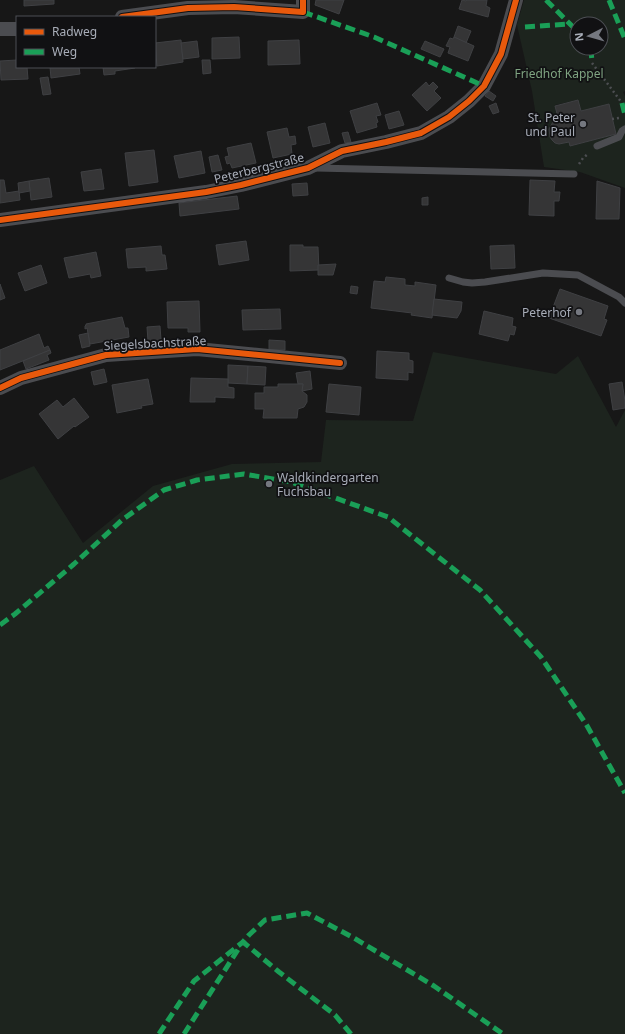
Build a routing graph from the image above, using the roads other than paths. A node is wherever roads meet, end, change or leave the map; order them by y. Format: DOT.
graph roads {
  1 [pos="516,0"];
  2 [pos="303,6"];
  3 [pos="129,16"];
  4 [pos="0,29"];
  5 [pos="16,29"];
  6 [pos="625,129"];
  7 [pos="597,146"];
  8 [pos="308,168"];
  9 [pos="574,174"];
  10 [pos="0,220"];
  11 [pos="450,278"];
  12 [pos="625,303"];
  13 [pos="340,364"];
  14 [pos="0,388"];
  1 -- 8 [label="street, Peterbergstraße"];
  2 -- 3 [label="street"];
  4 -- 5 [label="street"];
  6 -- 7 [label="lane"];
  8 -- 9 [label="lane, Peterbergstraße"];
  8 -- 10 [label="street, Peterbergstraße"];
  11 -- 12 [label="lane"];
  13 -- 14 [label="street, Siegelsbachstraße"];
}
